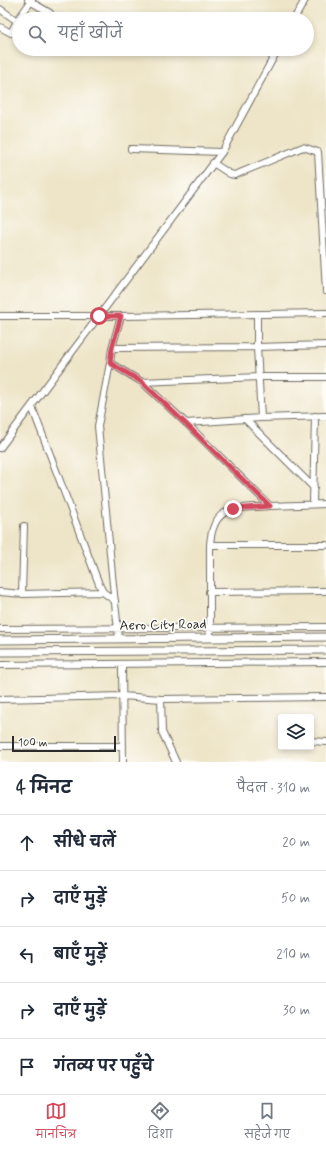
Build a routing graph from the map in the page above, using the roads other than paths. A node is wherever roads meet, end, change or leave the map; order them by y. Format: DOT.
graph roads {
  1 [pos="304,0"];
  2 [pos="30,1"];
  3 [pos="0,9"];
  4 [pos="23,12"];
  5 [pos="48,12"];
  6 [pos="298,12"];
  7 [pos="12,17"];
  8 [pos="0,27"];
  9 [pos="12,31"];
  10 [pos="274,56"];
  11 [pos="131,149"];
  12 [pos="222,152"];
  13 [pos="213,163"];
  14 [pos="325,272"];
  15 [pos="326,291"];
  16 [pos="326,313"];
  17 [pos="257,314"];
  18 [pos="0,316"];
  19 [pos="99,316"];
  20 [pos="121,316"];
  21 [pos="326,345"];
  22 [pos="257,347"];
  23 [pos="112,348"];
  24 [pos="110,363"];
  25 [pos="259,377"];
  26 [pos="326,377"];
  27 [pos="142,382"];
  28 [pos="32,407"];
  29 [pos="315,416"];
  30 [pos="326,416"];
  31 [pos="261,418"];
  32 [pos="245,419"];
  33 [pos="186,424"];
  34 [pos="0,448"];
  35 [pos="314,488"];
  36 [pos="313,504"];
  37 [pos="326,504"];
  38 [pos="270,506"];
  39 [pos="24,526"];
  40 [pos="210,545"];
  41 [pos="326,545"];
  42 [pos="326,591"];
  43 [pos="0,592"];
  44 [pos="103,592"];
  45 [pos="209,592"];
  46 [pos="22,594"];
  47 [pos="114,601"];
  48 [pos="326,627"];
  49 [pos="118,628"];
  50 [pos="210,628"];
  51 [pos="0,629"];
  52 [pos="326,637"];
  53 [pos="210,638"];
  54 [pos="119,639"];
  55 [pos="0,640"];
  56 [pos="326,650"];
  57 [pos="0,652"];
  58 [pos="326,662"];
  59 [pos="122,664"];
  60 [pos="0,665"];
  61 [pos="122,696"];
  62 [pos="326,697"];
  63 [pos="0,698"];
  64 [pos="161,699"];
  65 [pos="314,741"];
  66 [pos="326,742"];
  67 [pos="0,746"];
  68 [pos="123,746"];
  69 [pos="122,762"];
  70 [pos="176,762"];
  1 -- 6 [label="street"];
  2 -- 4 [label="street"];
  2 -- 5 [label="street"];
  3 -- 7 [label="street"];
  8 -- 9 [label="street"];
  10 -- 12 [label="street"];
  11 -- 12 [label="street"];
  12 -- 13 [label="street"];
  13 -- 14 [label="street"];
  13 -- 19 [label="street"];
  14 -- 15 [label="street"];
  16 -- 17 [label="street"];
  17 -- 20 [label="street"];
  17 -- 22 [label="street"];
  18 -- 19 [label="street"];
  19 -- 20 [label="street"];
  19 -- 28 [label="street"];
  20 -- 23 [label="street"];
  21 -- 22 [label="street"];
  22 -- 23 [label="street"];
  22 -- 25 [label="street"];
  23 -- 24 [label="street"];
  24 -- 27 [label="street"];
  24 -- 47 [label="street"];
  25 -- 26 [label="street"];
  25 -- 27 [label="street"];
  25 -- 31 [label="street"];
  27 -- 33 [label="street"];
  28 -- 34 [label="street"];
  28 -- 44 [label="street"];
  29 -- 30 [label="street"];
  29 -- 31 [label="street"];
  29 -- 35 [label="street"];
  31 -- 32 [label="street"];
  32 -- 33 [label="street"];
  32 -- 35 [label="street"];
  33 -- 38 [label="street"];
  35 -- 36 [label="street"];
  36 -- 37 [label="street"];
  36 -- 38 [label="street"];
  38 -- 40 [label="street"];
  39 -- 46 [label="street"];
  40 -- 41 [label="street"];
  40 -- 45 [label="street"];
  42 -- 45 [label="street"];
  43 -- 46 [label="street"];
  44 -- 46 [label="street"];
  44 -- 47 [label="street"];
  45 -- 50 [label="street"];
  47 -- 49 [label="street"];
  48 -- 50 [label="street"];
  49 -- 50 [label="street"];
  49 -- 51 [label="street"];
  49 -- 54 [label="street"];
  50 -- 53 [label="street"];
  52 -- 53 [label="street, Aero City Road"];
  53 -- 54 [label="street, Aero City Road"];
  54 -- 55 [label="street, Aero City Road"];
  56 -- 57 [label="street, Aero City Road"];
  58 -- 59 [label="street"];
  59 -- 60 [label="street"];
  59 -- 61 [label="street"];
  61 -- 63 [label="street"];
  61 -- 64 [label="street"];
  61 -- 68 [label="street"];
  62 -- 64 [label="street"];
  64 -- 70 [label="street"];
  65 -- 66 [label="street"];
  67 -- 68 [label="street"];
  68 -- 69 [label="street"];
}
